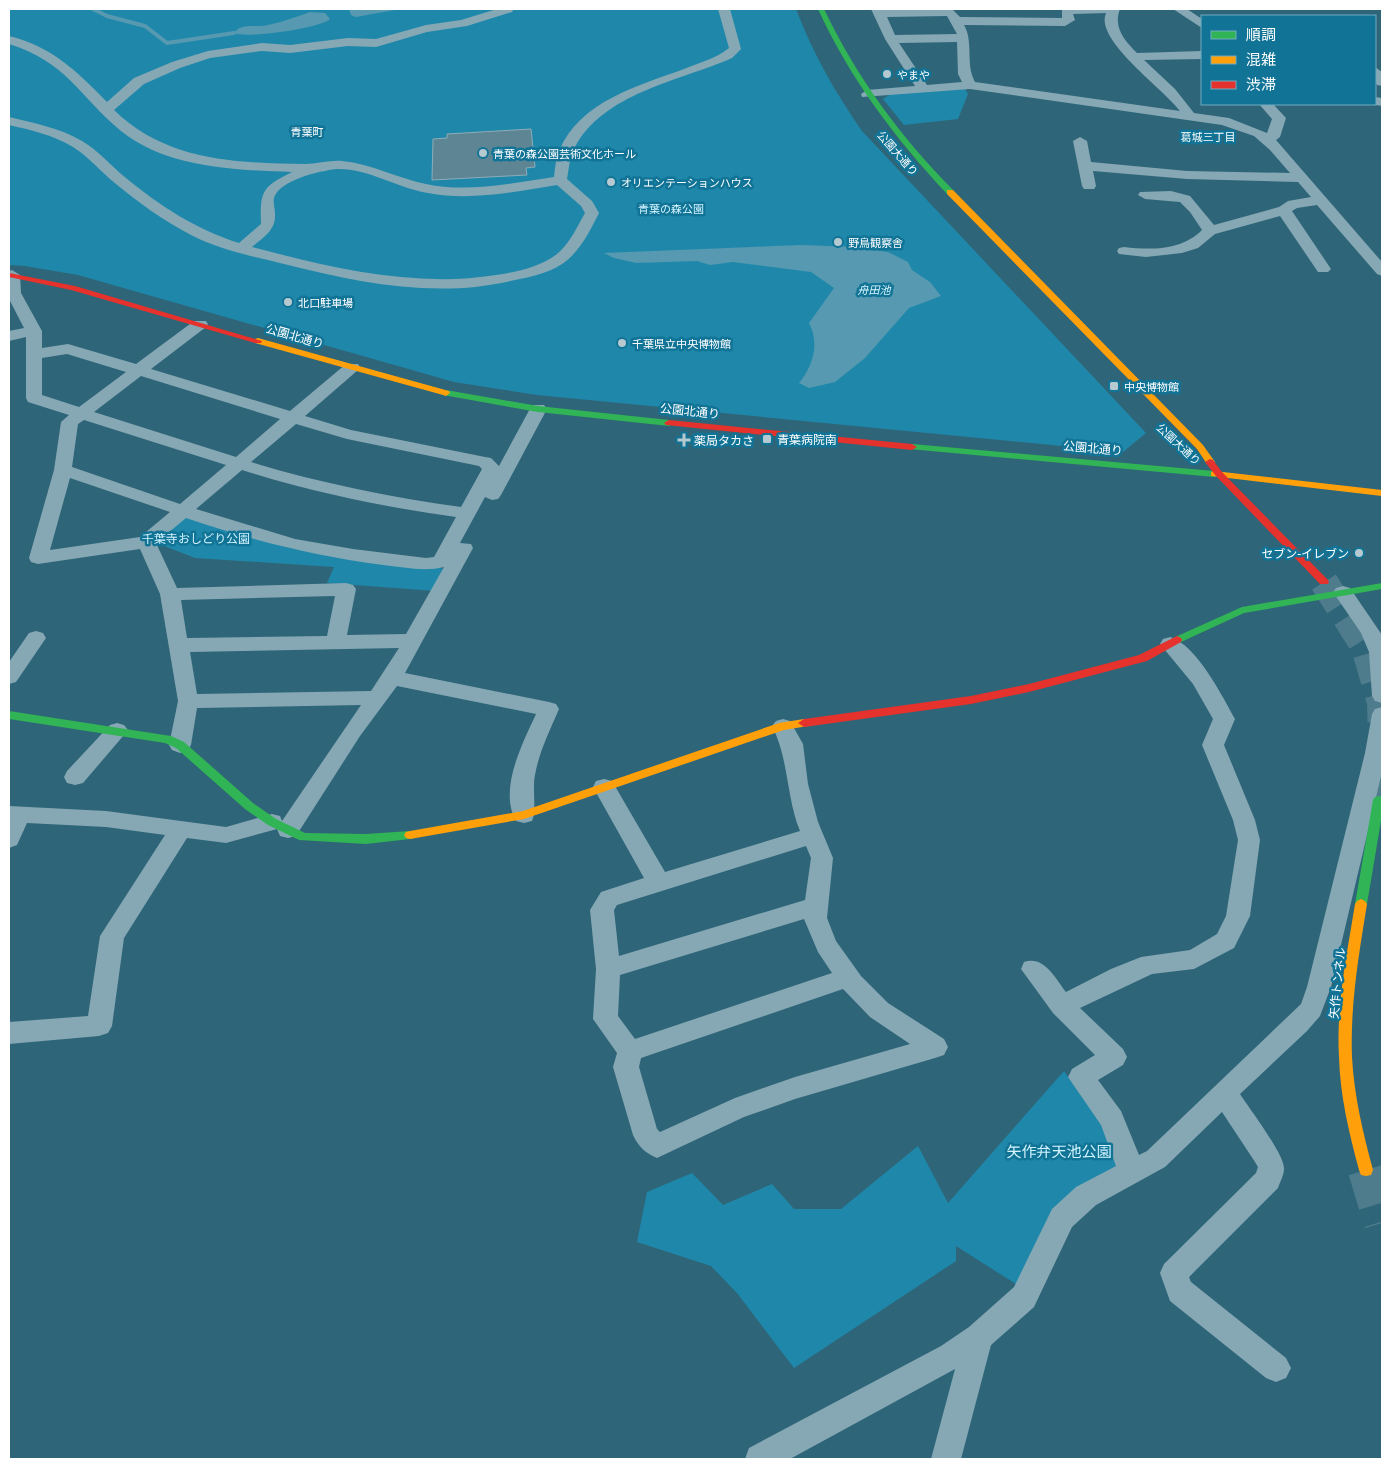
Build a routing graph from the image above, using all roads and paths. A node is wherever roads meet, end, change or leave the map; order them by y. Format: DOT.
graph roads {
  1 [pos="508,9"];
  2 [pos="724,9"];
  3 [pos="821,9"];
  4 [pos="1113,9"];
  5 [pos="1180,9"];
  6 [pos="878,11"];
  7 [pos="954,21"];
  8 [pos="1201,23"];
  9 [pos="962,38"];
  10 [pos="891,39"];
  11 [pos="9,40"];
  12 [pos="1201,56"];
  13 [pos="1132,57"];
  14 [pos="970,85"];
  15 [pos="923,88"];
  16 [pos="848,90"];
  17 [pos="862,99"];
  18 [pos="1267,105"];
  19 [pos="106,110"];
  20 [pos="1190,115"];
  21 [pos="9,121"];
  22 [pos="1266,138"];
  23 [pos="1080,141"];
  24 [pos="1086,166"];
  25 [pos="309,168"];
  26 [pos="1302,178"];
  27 [pos="560,180"];
  28 [pos="924,182"];
  29 [pos="1089,186"];
  30 [pos="1145,195"];
  31 [pos="1320,200"];
  32 [pos="944,203"];
  33 [pos="1284,210"];
  34 [pos="1210,231"];
  35 [pos="241,249"];
  36 [pos="1124,251"];
  37 [pos="1323,269"];
  38 [pos="1382,271"];
  39 [pos="11,275"];
  40 [pos="200,324"];
  41 [pos="34,331"];
  42 [pos="9,336"];
  43 [pos="34,354"];
  44 [pos="352,367"];
  45 [pos="139,370"];
  46 [pos="538,409"];
  47 [pos="81,414"];
  48 [pos="292,416"];
  49 [pos="1190,458"];
  50 [pos="238,464"];
  51 [pos="63,470"];
  52 [pos="1219,474"];
  53 [pos="1382,493"];
  54 [pos="184,511"];
  55 [pos="467,513"];
  56 [pos="146,542"];
  57 [pos="1324,582"];
  58 [pos="1382,586"];
  59 [pos="1343,592"];
  60 [pos="170,594"];
  61 [pos="36,638"];
  62 [pos="411,641"];
  63 [pos="336,642"];
  64 [pos="1170,644"];
  65 [pos="178,645"];
  66 [pos="9,677"];
  67 [pos="392,678"];
  68 [pos="1382,696"];
  69 [pos="378,698"];
  70 [pos="188,701"];
  71 [pos="1382,714"];
  72 [pos="9,715"];
  73 [pos="783,726"];
  74 [pos="117,730"];
  75 [pos="180,745"];
  76 [pos="75,777"];
  77 [pos="604,787"];
  78 [pos="1379,800"];
  79 [pos="14,814"];
  80 [pos="524,814"];
  81 [pos="280,826"];
  82 [pos="180,830"];
  83 [pos="812,836"];
  84 [pos="9,839"];
  85 [pos="659,883"];
  86 [pos="816,906"];
  87 [pos="608,969"];
  88 [pos="1033,969"];
  89 [pos="848,978"];
  90 [pos="1062,1006"];
  91 [pos="9,1033"];
  92 [pos="630,1052"];
  93 [pos="1225,1094"];
  94 [pos="1366,1170"];
  95 [pos="1132,1172"];
  96 [pos="979,1337"];
  97 [pos="1276,1368"];
  98 [pos="760,1459"];
  99 [pos="946,1459"];
  1 -- 19 [label="street"];
  2 -- 27 [label="street"];
  3 -- 17 [label="street, 公園大通り"];
  4 -- 7 [label="street"];
  4 -- 13 [label="street"];
  5 -- 8 [label="street"];
  6 -- 7 [label="street"];
  6 -- 10 [label="street"];
  7 -- 9 [label="street"];
  9 -- 10 [label="street"];
  9 -- 14 [label="street"];
  10 -- 15 [label="street"];
  11 -- 19 [label="street"];
  12 -- 13 [label="street"];
  13 -- 20 [label="street"];
  14 -- 15 [label="street"];
  14 -- 20 [label="street"];
  15 -- 17 [label="street"];
  16 -- 17 [label="street"];
  17 -- 52 [label="street, 公園大通り"];
  18 -- 22 [label="street"];
  19 -- 25 [label="street"];
  20 -- 22 [label="street"];
  21 -- 35 [label="street"];
  22 -- 26 [label="street"];
  23 -- 24 [label="street"];
  24 -- 26 [label="street"];
  24 -- 29 [label="street"];
  25 -- 27 [label="street"];
  25 -- 35 [label="street"];
  26 -- 31 [label="street"];
  27 -- 35 [label="street"];
  28 -- 32 [label="street, 公園大通り"];
  30 -- 34 [label="street"];
  31 -- 33 [label="street"];
  31 -- 38 [label="street"];
  33 -- 34 [label="street"];
  33 -- 37 [label="street"];
  34 -- 36 [label="street"];
  39 -- 40 [label="street, 公園北通り"];
  39 -- 41 [label="street"];
  40 -- 44 [label="street, 公園北通り"];
  40 -- 45 [label="street"];
  41 -- 42 [label="street"];
  41 -- 43 [label="street"];
  43 -- 45 [label="street"];
  43 -- 47 [label="street"];
  44 -- 46 [label="street, 公園北通り"];
  44 -- 48 [label="street"];
  45 -- 47 [label="street"];
  45 -- 48 [label="street"];
  46 -- 52 [label="street, 公園北通り"];
  46 -- 62 [label="street"];
  47 -- 50 [label="street"];
  47 -- 51 [label="street"];
  48 -- 50 [label="street"];
  48 -- 55 [label="street"];
  49 -- 52 [label="street, 公園大通り"];
  50 -- 54 [label="street"];
  50 -- 55 [label="street"];
  51 -- 54 [label="street"];
  51 -- 56 [label="street"];
  52 -- 53 [label="street, 公園北通り"];
  52 -- 57 [label="street"];
  54 -- 55 [label="street"];
  54 -- 56 [label="street"];
  56 -- 60 [label="street"];
  58 -- 59 [label="street"];
  59 -- 64 [label="street"];
  59 -- 68 [label="street"];
  60 -- 63 [label="street"];
  60 -- 65 [label="street"];
  61 -- 66 [label="street"];
  62 -- 63 [label="street"];
  62 -- 67 [label="street"];
  63 -- 65 [label="street"];
  64 -- 73 [label="street"];
  64 -- 90 [label="street"];
  65 -- 70 [label="street"];
  67 -- 69 [label="street"];
  67 -- 80 [label="street"];
  69 -- 70 [label="street"];
  69 -- 81 [label="street"];
  70 -- 75 [label="street"];
  71 -- 93 [label="street"];
  72 -- 74 [label="street"];
  73 -- 77 [label="street"];
  73 -- 83 [label="street"];
  74 -- 75 [label="street"];
  74 -- 76 [label="street"];
  75 -- 81 [label="street"];
  77 -- 80 [label="street"];
  77 -- 85 [label="street"];
  78 -- 94 [label="street, 矢作トンネル"];
  79 -- 82 [label="street"];
  79 -- 84 [label="street"];
  80 -- 81 [label="street"];
  81 -- 82 [label="street"];
  82 -- 91 [label="street"];
  83 -- 85 [label="street"];
  83 -- 86 [label="street"];
  85 -- 87 [label="street"];
  86 -- 87 [label="street"];
  86 -- 89 [label="street"];
  87 -- 92 [label="street"];
  88 -- 90 [label="street"];
  89 -- 92 [label="street"];
  89 -- 92 [label="street"];
  90 -- 95 [label="street"];
  93 -- 95 [label="street"];
  93 -- 97 [label="street"];
  95 -- 96 [label="street"];
  96 -- 98 [label="street"];
  96 -- 99 [label="street"];
}
